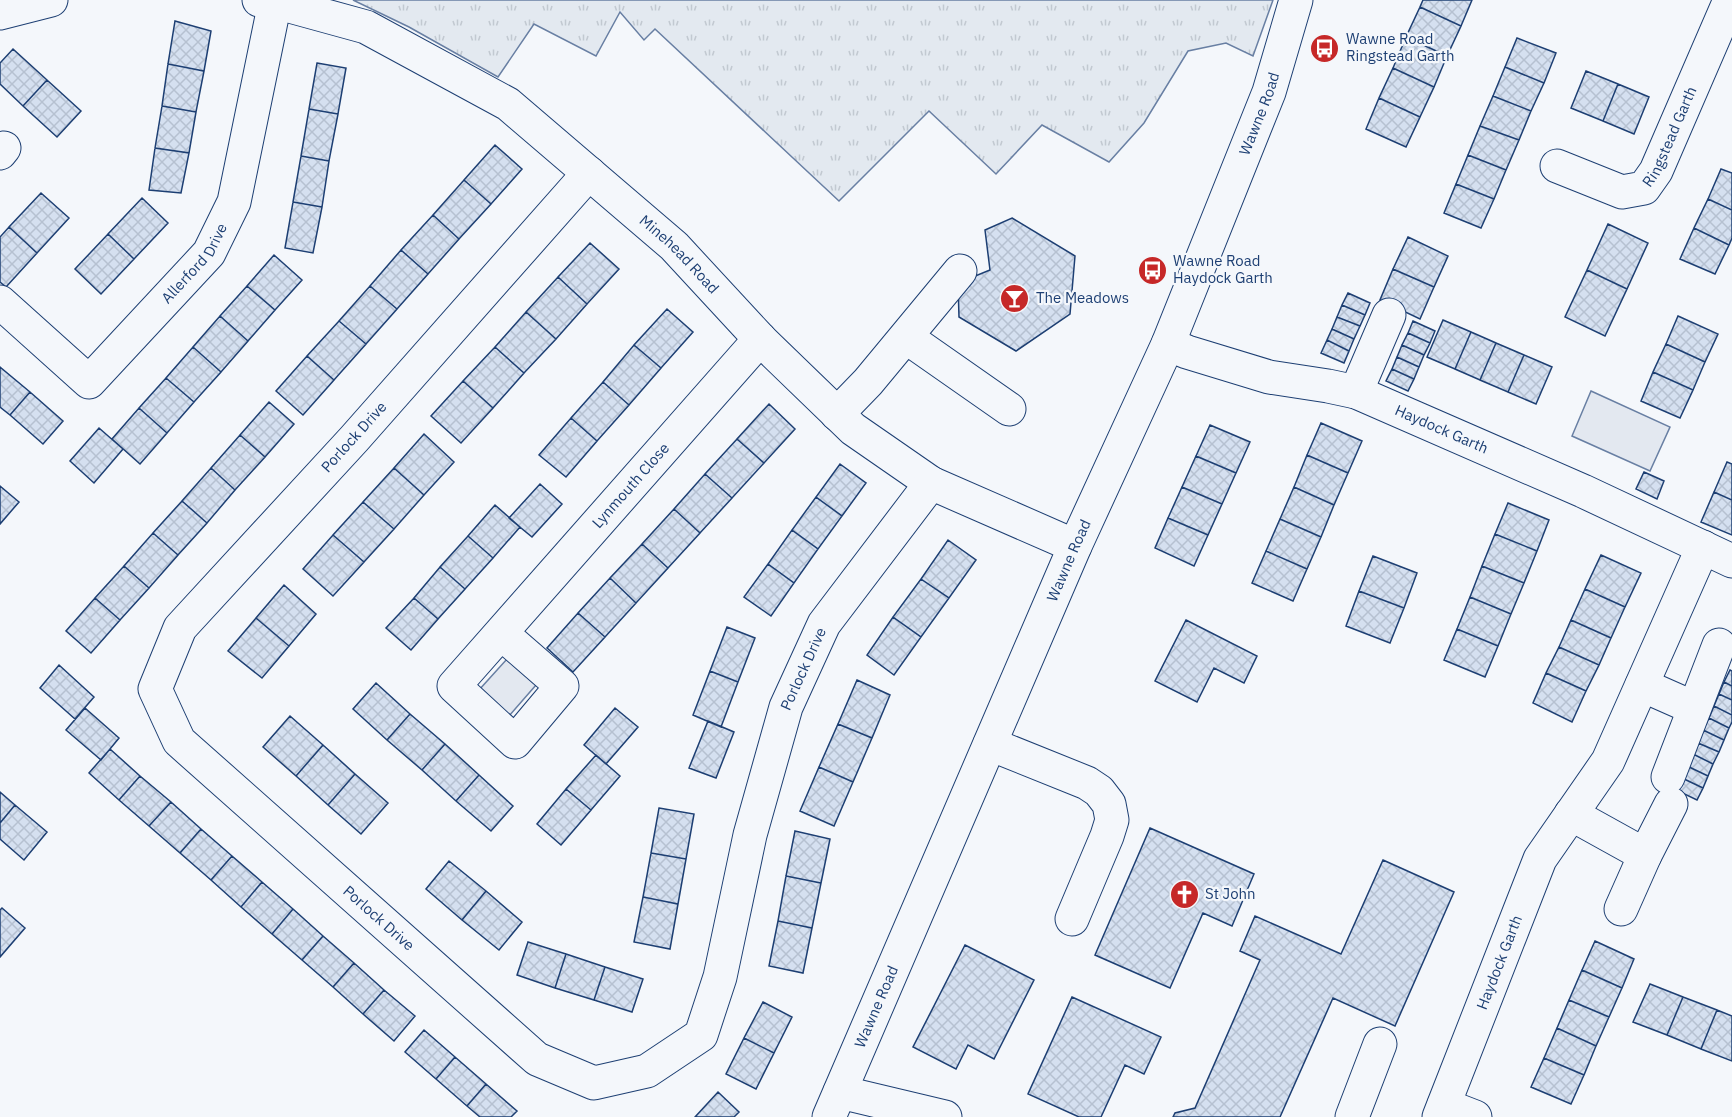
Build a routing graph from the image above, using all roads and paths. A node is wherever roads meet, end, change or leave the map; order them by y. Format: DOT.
graph roads {
  1 [pos="51,0"];
  2 [pos="1296,0"];
  3 [pos="1730,0"];
  4 [pos="267,1"];
  5 [pos="0,13"];
  6 [pos="1557,166"];
  7 [pos="589,173"];
  8 [pos="960,272"];
  9 [pos="0,302"];
  10 [pos="1389,315"];
  11 [pos="906,337"];
  12 [pos="760,339"];
  13 [pos="1168,344"];
  14 [pos="1356,392"];
  15 [pos="1009,409"];
  16 [pos="837,414"];
  17 [pos="931,483"];
  18 [pos="1075,546"];
  19 [pos="1703,547"];
  20 [pos="1732,561"];
  21 [pos="501,633"];
  22 [pos="1719,645"];
  23 [pos="1642,686"];
  24 [pos="1694,708"];
  25 [pos="990,744"];
  26 [pos="1571,814"];
  27 [pos="1645,855"];
  28 [pos="1621,909"];
  29 [pos="1072,919"];
  30 [pos="1380,1044"];
  31 [pos="834,1105"];
  32 [pos="1442,1111"];
  33 [pos="945,1117"];
  34 [pos="1352,1117"];
  35 [pos="1475,1117"];
  1 -- 5 [label="street"];
  2 -- 13 [label="street, Wawne Road"];
  3 -- 6 [label="street, Ringstead Garth"];
  4 -- 7 [label="street, Minehead Road"];
  4 -- 9 [label="street, Allerford Drive"];
  7 -- 12 [label="street, Minehead Road"];
  7 -- 17 [label="street, Porlock Drive"];
  8 -- 11 [label="street"];
  10 -- 14 [label="street"];
  11 -- 15 [label="street"];
  11 -- 16 [label="street"];
  12 -- 16 [label="street, Minehead Road"];
  12 -- 21 [label="street, Lynmouth Close"];
  13 -- 14 [label="street, Haydock Garth"];
  13 -- 18 [label="street, Wawne Road"];
  14 -- 19 [label="street, Haydock Garth"];
  16 -- 17 [label="street, Minehead Road"];
  17 -- 18 [label="street, Minehead Road"];
  18 -- 25 [label="street, Wawne Road"];
  19 -- 20 [label="street, Haydock Garth"];
  19 -- 23 [label="street, Haydock Garth"];
  22 -- 24 [label="street"];
  23 -- 24 [label="street"];
  23 -- 26 [label="street, Haydock Garth"];
  24 -- 27 [label="street"];
  25 -- 29 [label="street"];
  25 -- 31 [label="street, Wawne Road"];
  26 -- 27 [label="street"];
  26 -- 32 [label="street, Haydock Garth"];
  27 -- 28 [label="street"];
  30 -- 34 [label="street"];
  31 -- 33 [label="street"];
  32 -- 35 [label="street"];
}
